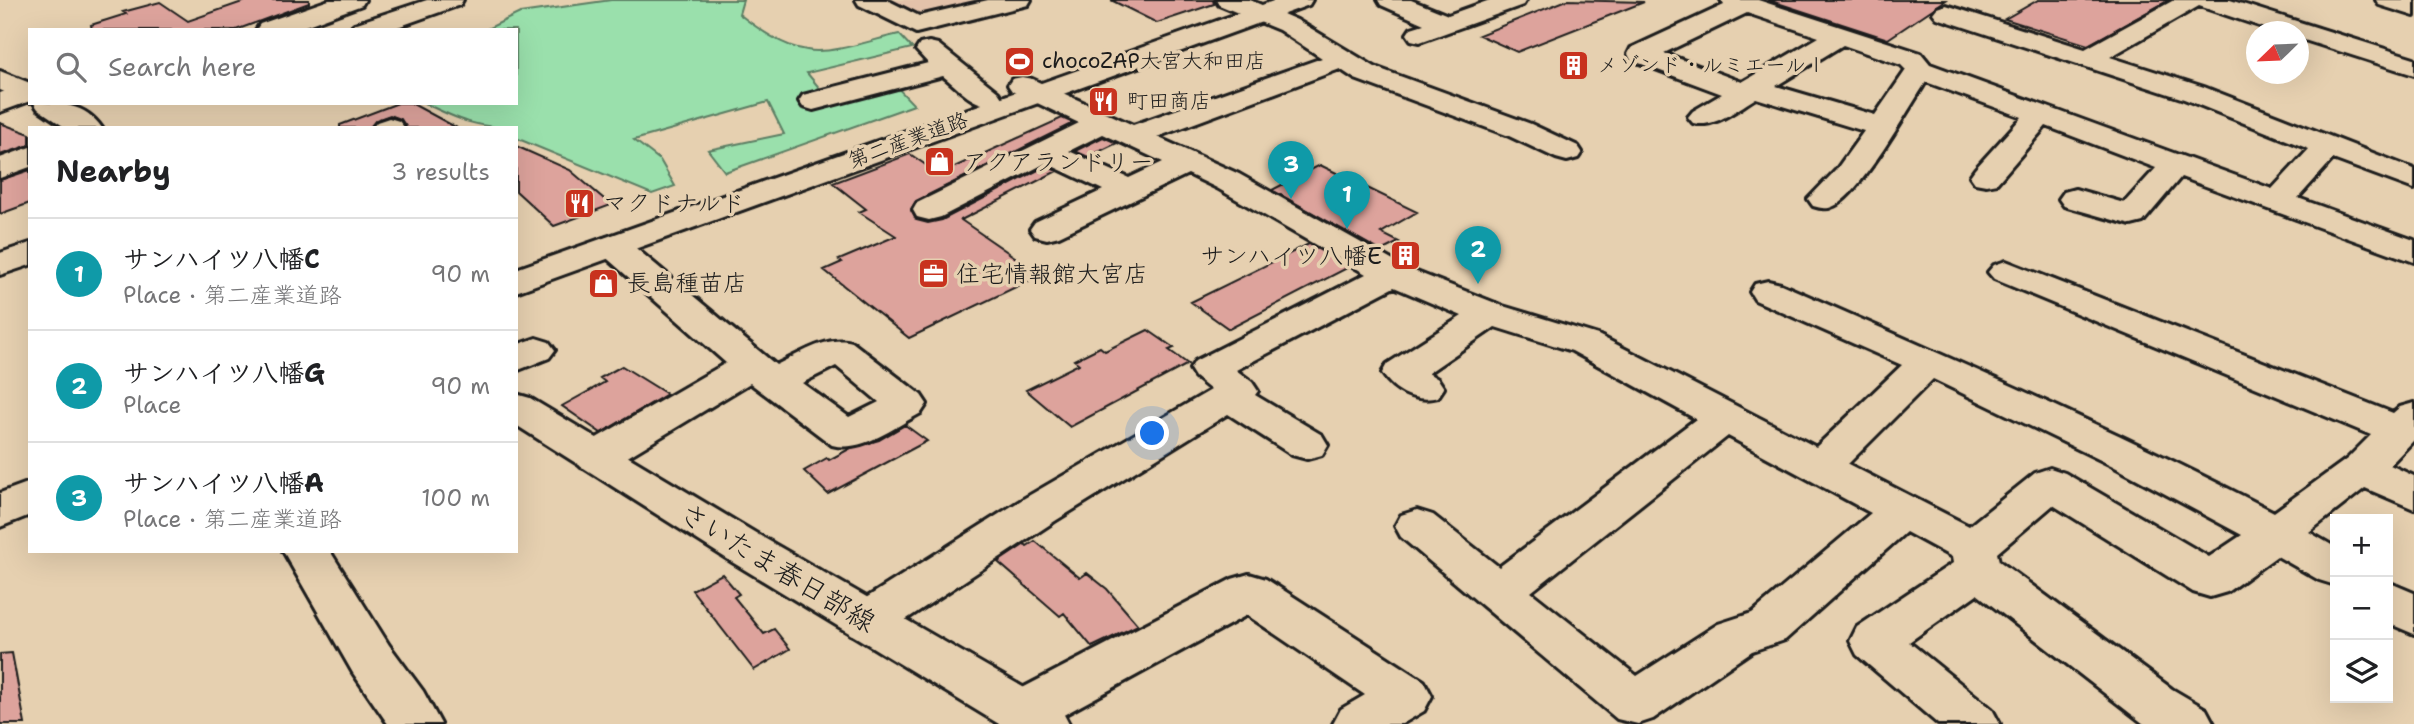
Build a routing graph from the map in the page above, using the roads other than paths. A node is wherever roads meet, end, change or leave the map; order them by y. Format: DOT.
graph roads {
  1 [pos="353,0"];
  2 [pos="868,0"];
  3 [pos="1019,0"];
  4 [pos="1300,0"];
  5 [pos="1390,0"];
  6 [pos="1514,0"];
  7 [pos="2192,0"];
  8 [pos="2205,0"];
  9 [pos="2388,0"];
  10 [pos="1740,2"];
  11 [pos="1250,5"];
  12 [pos="1825,5"];
  13 [pos="2414,8"];
  14 [pos="437,12"];
  15 [pos="1797,21"];
  16 [pos="1446,24"];
  17 [pos="916,25"];
  18 [pos="275,28"];
  19 [pos="371,28"];
  20 [pos="1420,34"];
  21 [pos="1842,35"];
  22 [pos="1934,36"];
  23 [pos="2414,48"];
  24 [pos="2089,58"];
  25 [pos="2388,58"];
  26 [pos="1341,60"];
  27 [pos="948,66"];
  28 [pos="2414,67"];
  29 [pos="0,79"];
  30 [pos="1029,90"];
  31 [pos="1749,90"];
  32 [pos="28,92"];
  33 [pos="988,98"];
  34 [pos="28,101"];
  35 [pos="813,101"];
  36 [pos="0,103"];
  37 [pos="52,105"];
  38 [pos="2040,114"];
  39 [pos="1703,117"];
  40 [pos="84,126"];
  41 [pos="1880,126"];
  42 [pos="1116,130"];
  43 [pos="2328,146"];
  44 [pos="2414,151"];
  45 [pos="1046,152"];
  46 [pos="1567,152"];
  47 [pos="28,157"];
  48 [pos="1187,163"];
  49 [pos="2176,164"];
  50 [pos="0,169"];
  51 [pos="2401,174"];
  52 [pos="1986,176"];
  53 [pos="1129,190"];
  54 [pos="2075,199"];
  55 [pos="1824,200"];
  56 [pos="2277,202"];
  57 [pos="929,210"];
  58 [pos="1047,229"];
  59 [pos="613,246"];
  60 [pos="2414,253"];
  61 [pos="28,254"];
  62 [pos="518,260"];
  63 [pos="0,265"];
  64 [pos="2006,272"];
  65 [pos="1392,274"];
  66 [pos="518,280"];
  67 [pos="1768,292"];
  68 [pos="1490,314"];
  69 [pos="1928,362"];
  70 [pos="1424,388"];
  71 [pos="1229,397"];
  72 [pos="518,408"];
  73 [pos="1725,416"];
  74 [pos="2407,424"];
  75 [pos="1307,445"];
  76 [pos="596,457"];
  77 [pos="1820,467"];
  78 [pos="2362,468"];
  79 [pos="28,471"];
  80 [pos="0,484"];
  81 [pos="2414,494"];
  82 [pos="28,498"];
  83 [pos="1902,511"];
  84 [pos="0,512"];
  85 [pos="1417,526"];
  86 [pos="2277,533"];
  87 [pos="307,553"];
  88 [pos="1975,559"];
  89 [pos="2330,565"];
  90 [pos="1499,592"];
  91 [pos="2393,603"];
  92 [pos="2414,616"];
  93 [pos="867,621"];
  94 [pos="1033,718"];
  95 [pos="415,724"];
  96 [pos="1359,724"];
  97 [pos="1974,724"];
  98 [pos="2188,724"];
  1 -- 18 [label="street"];
  2 -- 17 [label="street"];
  3 -- 17 [label="street"];
  4 -- 11 [label="street, 第二産業道路"];
  5 -- 16 [label="street"];
  6 -- 16 [label="street"];
  7 -- 24 [label="street"];
  8 -- 25 [label="street"];
  9 -- 13 [label="street"];
  10 -- 15 [label="street"];
  10 -- 31 [label="street"];
  11 -- 26 [label="street"];
  11 -- 30 [label="street, 第二産業道路"];
  12 -- 15 [label="street"];
  14 -- 19 [label="street"];
  15 -- 21 [label="street"];
  16 -- 20 [label="street"];
  17 -- 27 [label="street"];
  21 -- 22 [label="street"];
  21 -- 31 [label="street"];
  22 -- 24 [label="street"];
  22 -- 38 [label="street"];
  22 -- 41 [label="street"];
  23 -- 25 [label="street"];
  24 -- 43 [label="street"];
  25 -- 28 [label="street"];
  26 -- 42 [label="street"];
  26 -- 46 [label="street"];
  27 -- 33 [label="street"];
  27 -- 35 [label="street"];
  29 -- 32 [label="street"];
  30 -- 33 [label="street, 第二産業道路"];
  30 -- 42 [label="street"];
  30 -- 59 [label="street, 第二産業道路"];
  31 -- 39 [label="street"];
  31 -- 41 [label="street"];
  33 -- 62 [label="street, 第二産業道路"];
  34 -- 36 [label="street"];
  37 -- 40 [label="street"];
  38 -- 49 [label="street"];
  38 -- 52 [label="street"];
  41 -- 55 [label="street"];
  42 -- 45 [label="street"];
  42 -- 48 [label="street"];
  43 -- 51 [label="street"];
  43 -- 56 [label="street"];
  44 -- 51 [label="street"];
  45 -- 53 [label="street"];
  45 -- 57 [label="street"];
  47 -- 50 [label="street"];
  48 -- 53 [label="street"];
  48 -- 65 [label="street"];
  49 -- 54 [label="street"];
  49 -- 56 [label="street"];
  53 -- 58 [label="street"];
  56 -- 60 [label="street"];
  59 -- 66 [label="street, 第二産業道路"];
  59 -- 76 [label="street"];
  61 -- 63 [label="street"];
  64 -- 74 [label="street"];
  65 -- 68 [label="street"];
  65 -- 71 [label="street"];
  67 -- 69 [label="street"];
  68 -- 70 [label="street"];
  68 -- 73 [label="street"];
  69 -- 77 [label="street"];
  69 -- 86 [label="street"];
  71 -- 75 [label="street"];
  71 -- 93 [label="street"];
  72 -- 76 [label="street, さいたま春日部線"];
  73 -- 77 [label="street"];
  73 -- 90 [label="street"];
  74 -- 78 [label="street"];
  76 -- 93 [label="street, さいたま春日部線"];
  77 -- 83 [label="street"];
  78 -- 81 [label="street"];
  78 -- 86 [label="street"];
  79 -- 80 [label="street"];
  82 -- 84 [label="street"];
  83 -- 88 [label="street"];
  83 -- 90 [label="street"];
  85 -- 90 [label="street"];
  86 -- 88 [label="street"];
  86 -- 89 [label="street"];
  87 -- 95 [label="street"];
  88 -- 97 [label="street"];
  88 -- 98 [label="street"];
  91 -- 92 [label="street"];
  93 -- 94 [label="street, さいたま春日部線"];
  94 -- 96 [label="street"];
}
